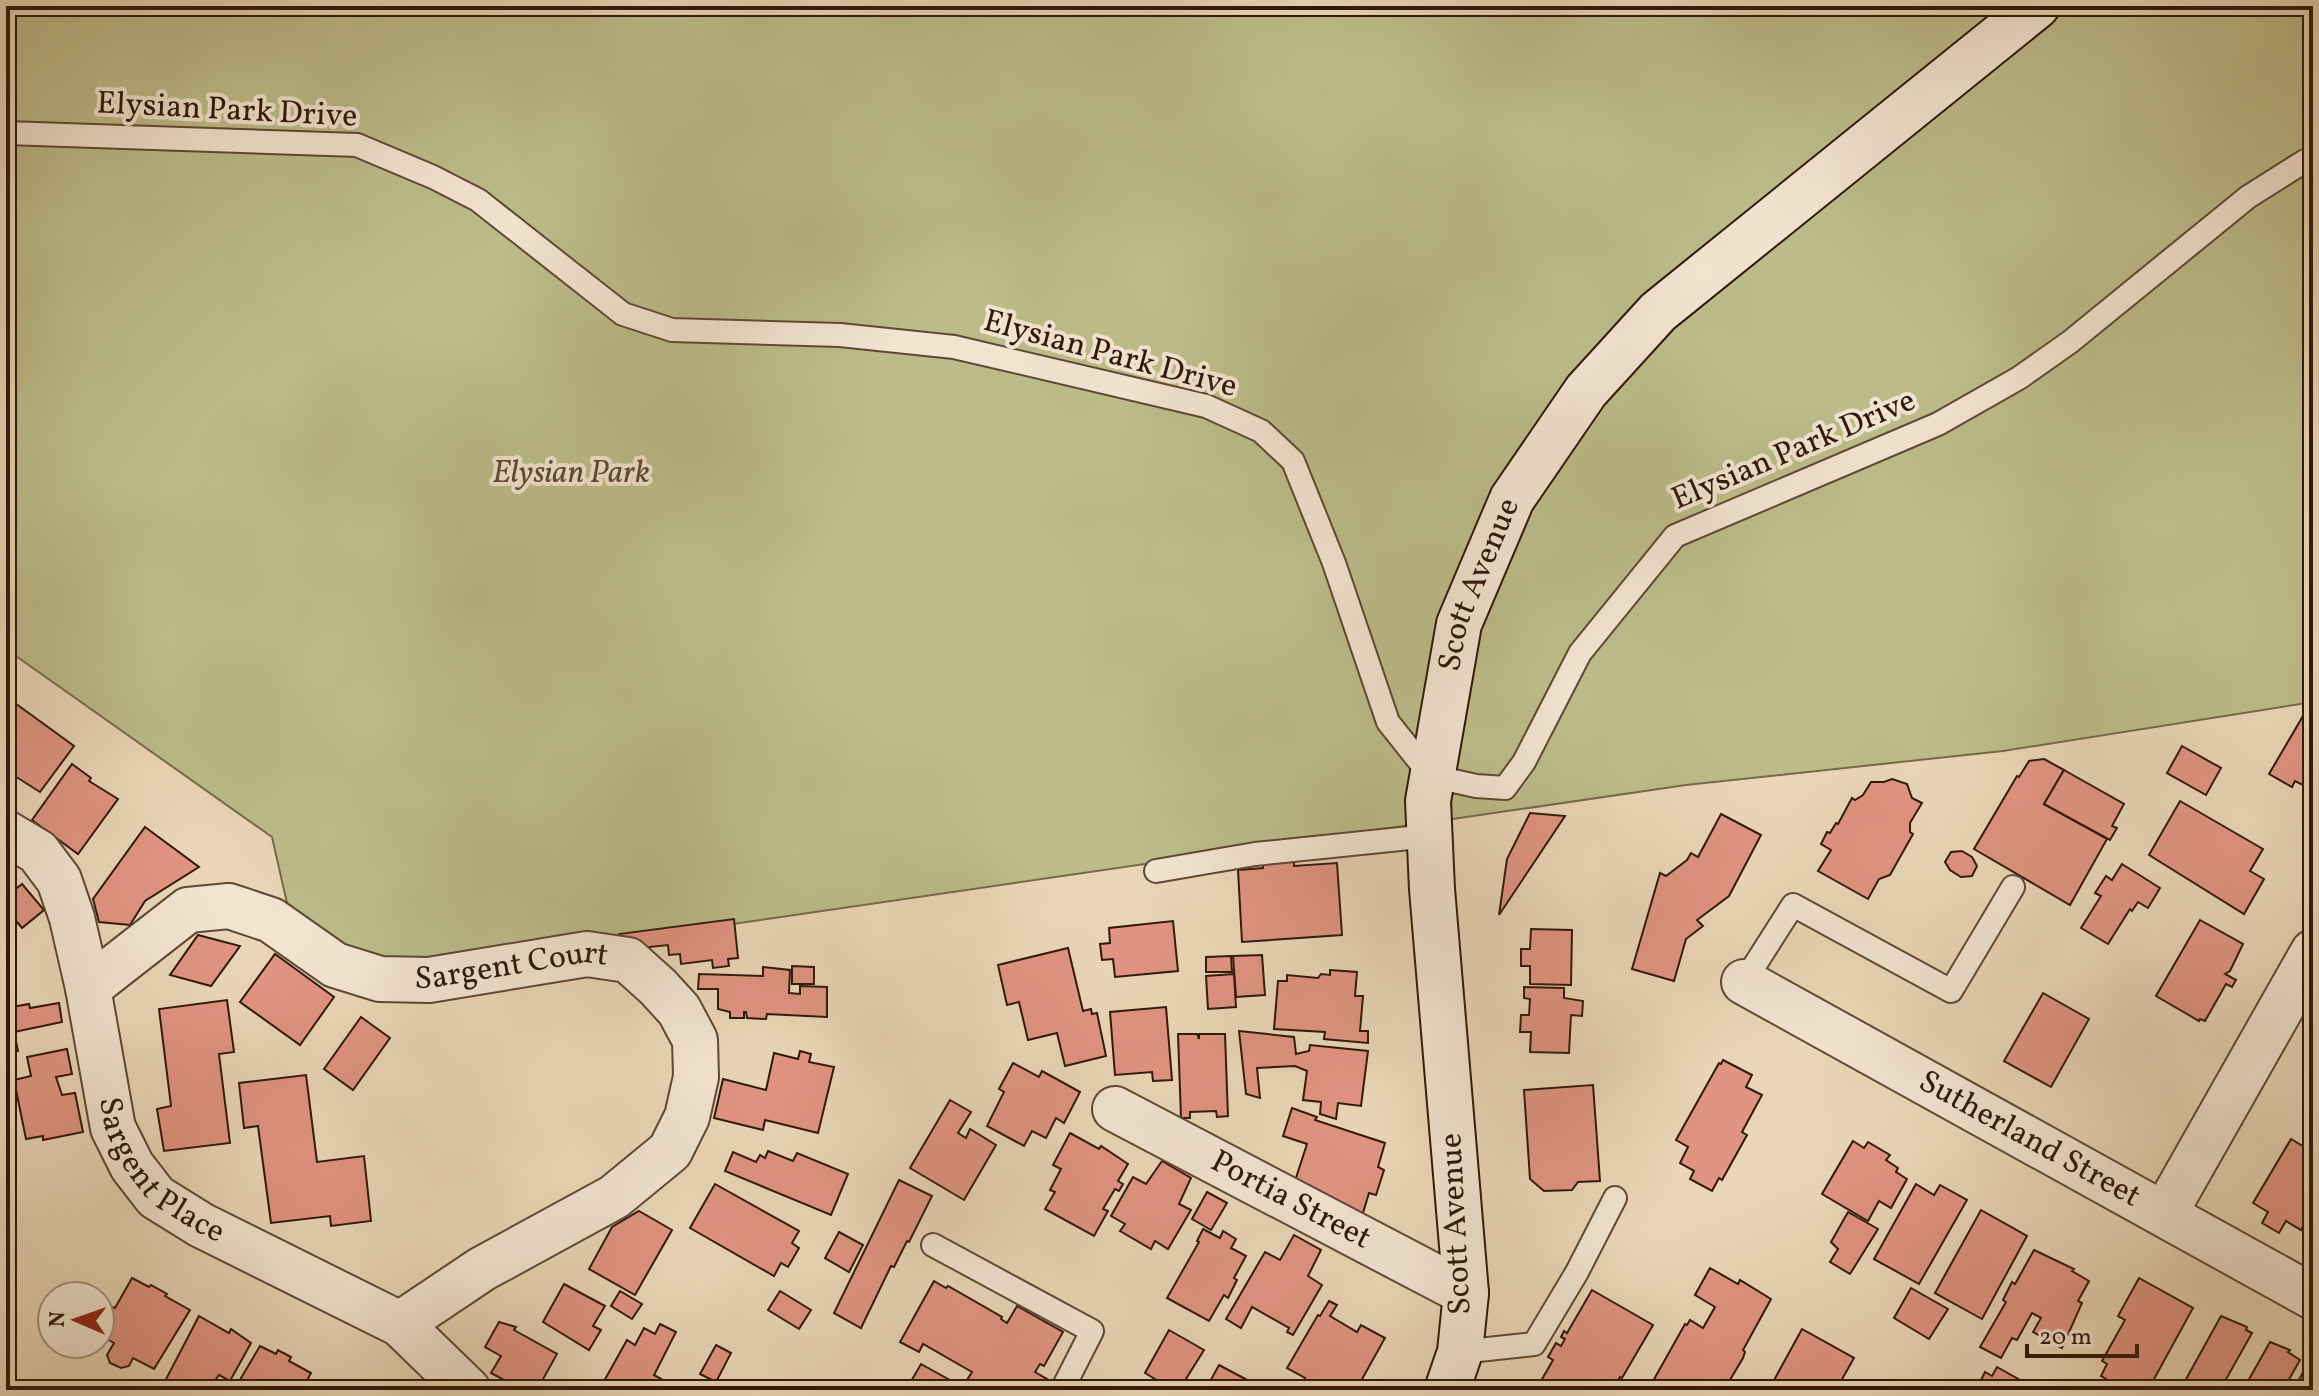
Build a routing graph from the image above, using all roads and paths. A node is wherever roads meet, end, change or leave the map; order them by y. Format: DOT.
graph roads {
  1 [pos="2037,6"];
  2 [pos="6,133"];
  3 [pos="2313,159"];
  4 [pos="1431,776"];
  5 [pos="6,833"];
  6 [pos="1429,836"];
  7 [pos="1156,871"];
  8 [pos="2013,887"];
  9 [pos="2313,952"];
  10 [pos="1744,982"];
  11 [pos="88,988"];
  12 [pos="1115,1109"];
  13 [pos="1615,1198"];
  14 [pos="2165,1213"];
  15 [pos="933,1245"];
  16 [pos="1466,1293"];
  17 [pos="2313,1297"];
  18 [pos="400,1324"];
  19 [pos="1453,1371"];
  20 [pos="468,1390"];
  21 [pos="1062,1390"];
  1 -- 4 [label="street, Scott Avenue"];
  2 -- 4 [label="lane, Elysian Park Drive"];
  3 -- 4 [label="lane, Elysian Park Drive"];
  4 -- 6 [label="street, Scott Avenue"];
  5 -- 11 [label="street, Sargent Place"];
  6 -- 7 [label="lane"];
  6 -- 16 [label="street, Scott Avenue"];
  8 -- 10 [label="lane"];
  9 -- 14 [label="street"];
  10 -- 14 [label="street, Sutherland Street"];
  11 -- 18 [label="street, Sargent Place"];
  11 -- 18 [label="street, Sargent Court"];
  12 -- 16 [label="street, Portia Street"];
  13 -- 19 [label="lane"];
  14 -- 17 [label="street, Sutherland Street"];
  15 -- 21 [label="lane"];
  16 -- 19 [label="street, Scott Avenue"];
  18 -- 20 [label="street, Sargent Place"];
}
